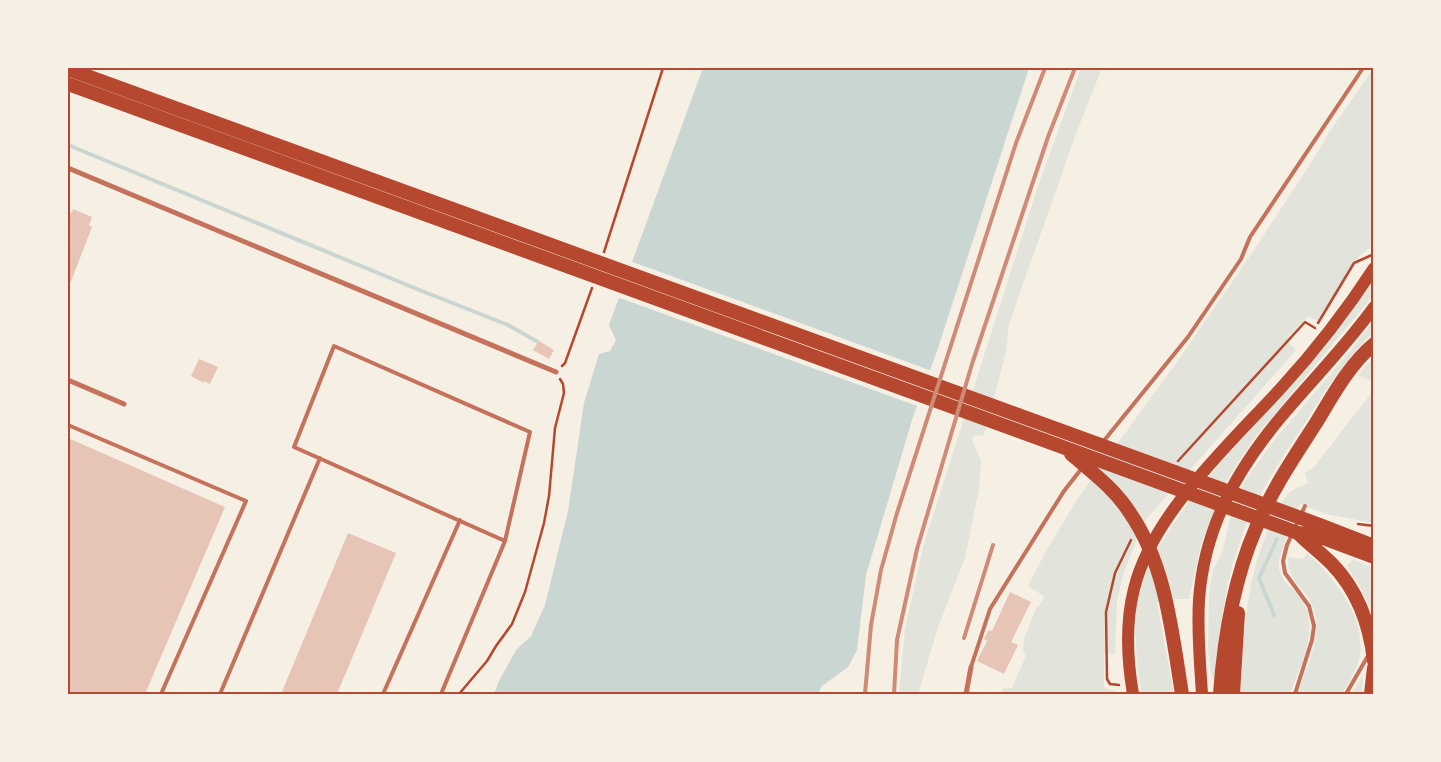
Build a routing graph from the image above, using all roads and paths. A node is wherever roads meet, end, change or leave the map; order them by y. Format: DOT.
graph roads {
  1 [pos="663,68"];
  2 [pos="1364,68"];
  3 [pos="68,69"];
  4 [pos="68,84"];
  5 [pos="68,168"];
  6 [pos="1374,254"];
  7 [pos="601,259"];
  8 [pos="1374,268"];
  9 [pos="598,287"];
  10 [pos="1374,307"];
  11 [pos="1374,344"];
  12 [pos="556,372"];
  13 [pos="68,380"];
  14 [pos="124,404"];
  15 [pos="68,425"];
  16 [pos="1100,446"];
  17 [pos="1062,447"];
  18 [pos="1094,454"];
  19 [pos="320,458"];
  20 [pos="1177,462"];
  21 [pos="1271,496"];
  22 [pos="1305,506"];
  23 [pos="1299,518"];
  24 [pos="460,520"];
  25 [pos="1134,533"];
  26 [pos="1315,535"];
  27 [pos="1374,537"];
  28 [pos="506,541"];
  29 [pos="1250,544"];
  30 [pos="1374,546"];
  31 [pos="1374,557"];
  32 [pos="1373,654"];
  33 [pos="971,668"];
  34 [pos="1374,668"];
  35 [pos="1120,684"];
  36 [pos="161,694"];
  37 [pos="220,694"];
  38 [pos="383,694"];
  39 [pos="441,694"];
  40 [pos="459,694"];
  41 [pos="966,694"];
  42 [pos="1133,694"];
  43 [pos="1182,694"];
  44 [pos="1202,694"];
  45 [pos="1220,694"];
  46 [pos="1233,694"];
  47 [pos="1294,694"];
  48 [pos="1346,694"];
  49 [pos="1371,694"];
  1 -- 7 [label="path"];
  2 -- 16 [label="lane"];
  3 -- 26 [label="highway"];
  4 -- 17 [label="highway"];
  5 -- 12 [label="street"];
  6 -- 20 [label="path"];
  8 -- 42 [label="main road"];
  9 -- 12 [label="path"];
  10 -- 44 [label="main road"];
  11 -- 21 [label="highway"];
  12 -- 40 [label="path"];
  13 -- 14 [label="street"];
  15 -- 36 [label="lane"];
  17 -- 26 [label="highway"];
  17 -- 43 [label="highway"];
  18 -- 33 [label="lane"];
  19 -- 24 [label="lane"];
  19 -- 28 [label="lane"];
  19 -- 37 [label="lane"];
  21 -- 23 [label="lane"];
  21 -- 29 [label="highway"];
  22 -- 23 [label="lane"];
  23 -- 47 [label="lane"];
  24 -- 28 [label="lane"];
  24 -- 38 [label="lane"];
  25 -- 35 [label="path"];
  26 -- 27 [label="highway"];
  26 -- 30 [label="highway"];
  26 -- 31 [label="highway"];
  26 -- 32 [label="highway"];
  28 -- 39 [label="lane"];
  29 -- 45 [label="highway"];
  29 -- 46 [label="highway"];
  32 -- 48 [label="lane"];
  33 -- 41 [label="street"];
  34 -- 49 [label="highway"];
}
